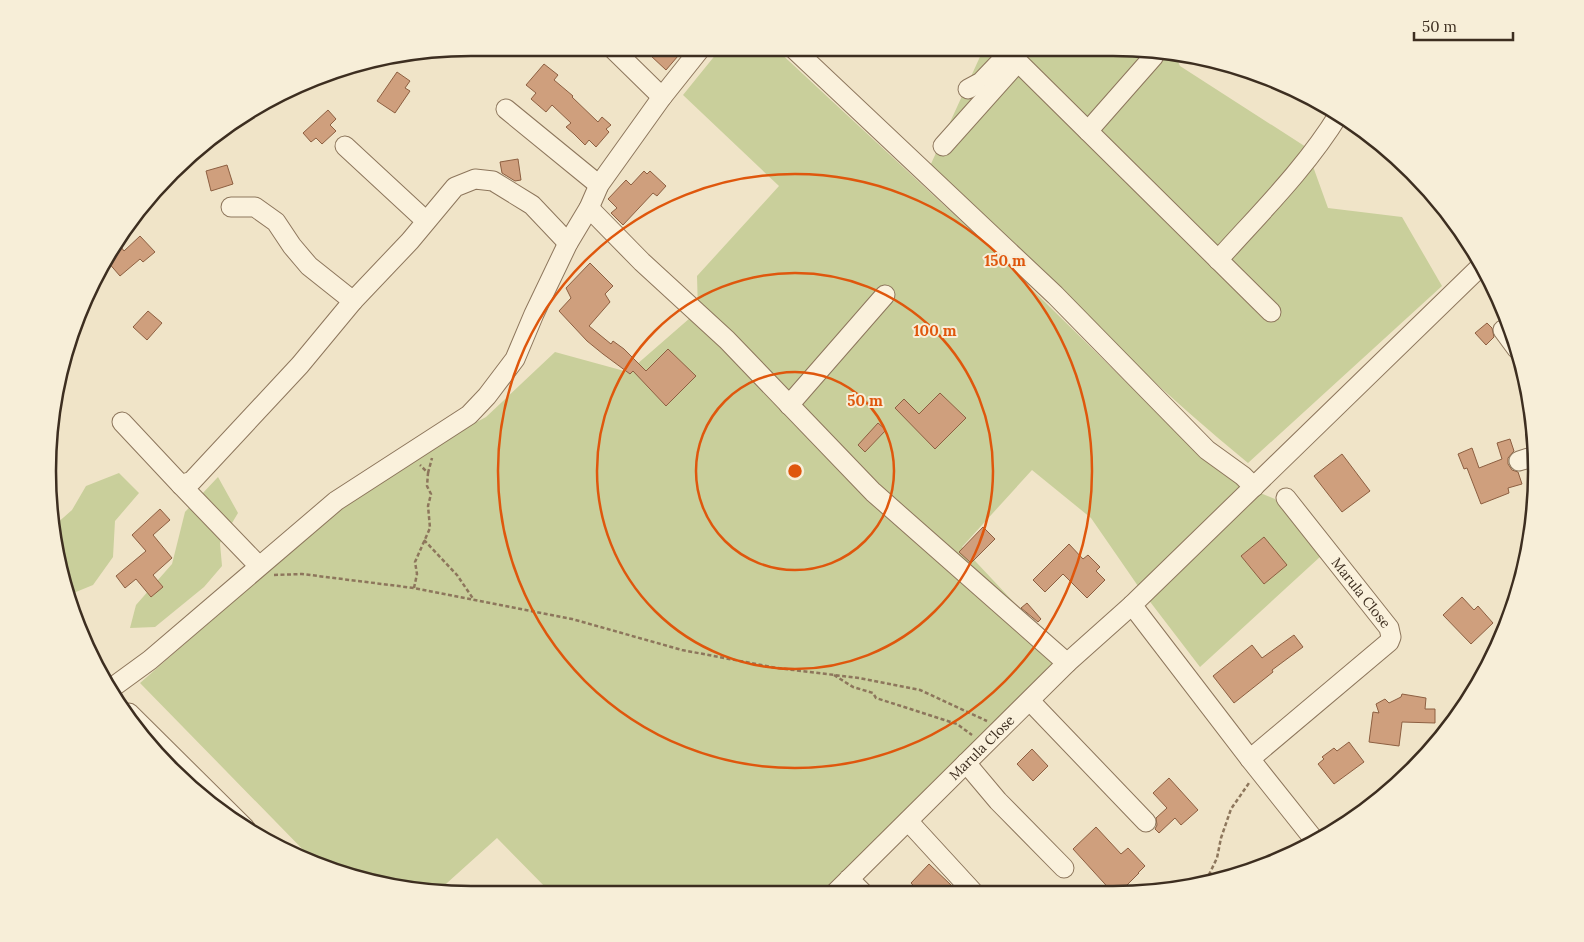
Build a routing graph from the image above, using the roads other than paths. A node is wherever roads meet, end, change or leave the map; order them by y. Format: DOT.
graph roads {
  1 [pos="620,56"];
  2 [pos="695,56"];
  3 [pos="801,56"];
  4 [pos="1008,56"];
  5 [pos="1009,56"];
  6 [pos="1012,56"];
  7 [pos="1152,58"];
  8 [pos="968,89"];
  9 [pos="662,97"];
  10 [pos="506,109"];
  11 [pos="1334,121"];
  12 [pos="1088,131"];
  13 [pos="345,146"];
  14 [pos="943,146"];
  15 [pos="599,185"];
  16 [pos="230,207"];
  17 [pos="589,208"];
  18 [pos="426,221"];
  19 [pos="568,243"];
  20 [pos="1218,260"];
  21 [pos="1476,271"];
  22 [pos="885,295"];
  23 [pos="353,301"];
  24 [pos="1271,312"];
  25 [pos="789,405"];
  26 [pos="122,422"];
  27 [pos="181,485"];
  28 [pos="1254,486"];
  29 [pos="1286,498"];
  30 [pos="253,571"];
  31 [pos="1132,605"];
  32 [pos="1067,663"];
  33 [pos="116,685"];
  34 [pos="1030,700"];
  35 [pos="154,738"];
  36 [pos="966,763"];
  37 [pos="1254,763"];
  38 [pos="207,790"];
  39 [pos="908,821"];
  40 [pos="1146,822"];
  41 [pos="1311,835"];
  42 [pos="1064,868"];
  43 [pos="849,879"];
  44 [pos="842,886"];
  45 [pos="856,886"];
  46 [pos="968,886"];
  1 -- 9 [label="street"];
  2 -- 9 [label="street"];
  3 -- 28 [label="street"];
  4 -- 8 [label="street"];
  5 -- 14 [label="street"];
  6 -- 12 [label="street"];
  7 -- 12 [label="street"];
  9 -- 15 [label="street"];
  10 -- 15 [label="street"];
  11 -- 20 [label="street"];
  12 -- 20 [label="street"];
  13 -- 18 [label="street"];
  15 -- 17 [label="street"];
  16 -- 23 [label="street"];
  17 -- 19 [label="street"];
  17 -- 25 [label="street"];
  18 -- 19 [label="street"];
  18 -- 23 [label="street"];
  19 -- 30 [label="street"];
  20 -- 24 [label="street"];
  21 -- 28 [label="street, Marula Close"];
  22 -- 25 [label="street"];
  23 -- 27 [label="street"];
  25 -- 32 [label="street"];
  26 -- 27 [label="street"];
  27 -- 30 [label="street"];
  28 -- 31 [label="street, Marula Close"];
  29 -- 37 [label="street, Marula Close"];
  30 -- 33 [label="street"];
  31 -- 32 [label="street, Marula Close"];
  31 -- 37 [label="street"];
  32 -- 34 [label="street, Marula Close"];
  34 -- 36 [label="street, Marula Close"];
  34 -- 40 [label="street"];
  35 -- 38 [label="street"];
  36 -- 39 [label="street, Marula Close"];
  36 -- 42 [label="street"];
  37 -- 41 [label="street"];
  39 -- 43 [label="street, Marula Close"];
  39 -- 46 [label="street"];
  43 -- 44 [label="street, Marula Close"];
  43 -- 45 [label="street"];
}
